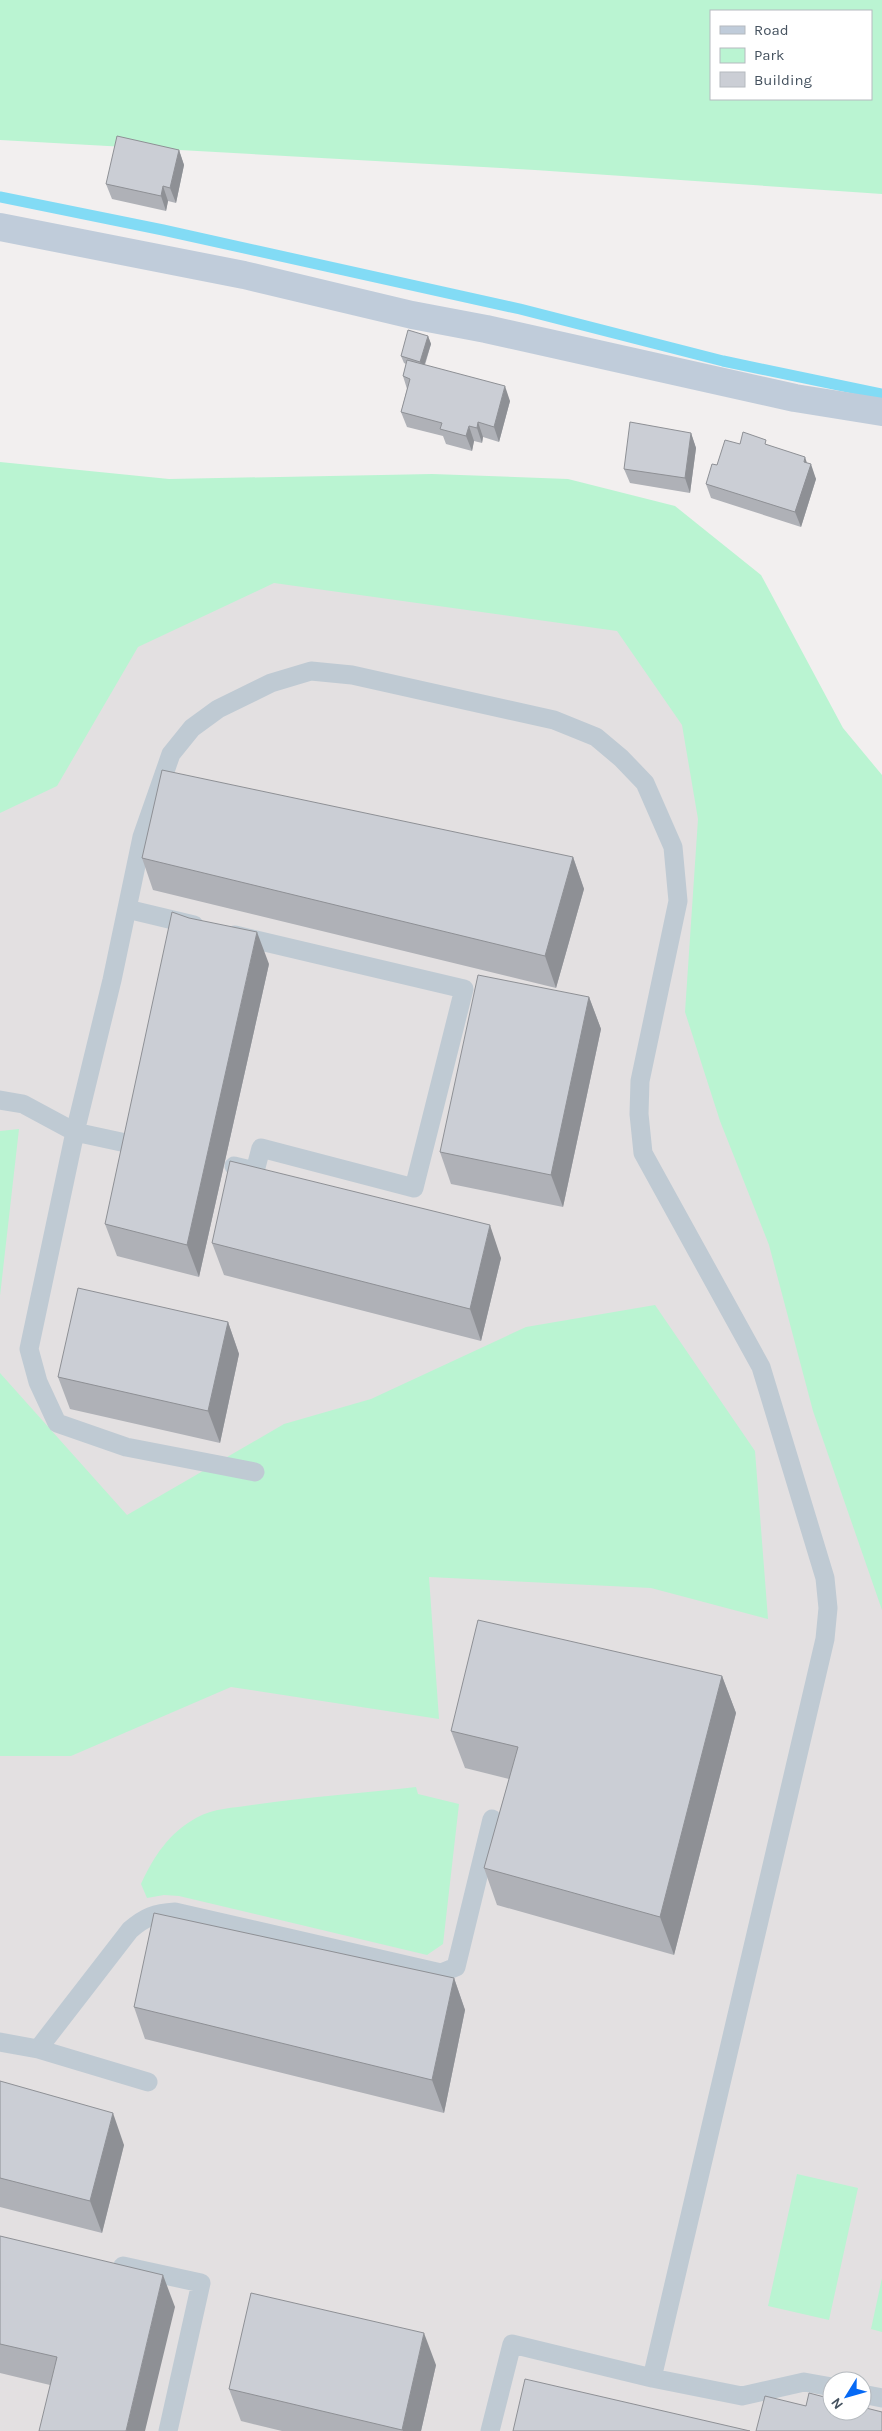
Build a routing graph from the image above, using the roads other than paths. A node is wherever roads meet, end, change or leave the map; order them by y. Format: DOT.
graph roads {
  1 [pos="0,226"];
  2 [pos="882,412"];
  3 [pos="127,909"];
  4 [pos="0,1100"];
  5 [pos="75,1132"];
  6 [pos="136,1145"];
  7 [pos="230,1164"];
  8 [pos="255,1472"];
  9 [pos="492,1819"];
  10 [pos="0,2042"];
  11 [pos="38,2049"];
  12 [pos="148,2082"];
  13 [pos="105,2262"];
  14 [pos="652,2378"];
  15 [pos="822,2385"];
  16 [pos="168,2431"];
  17 [pos="490,2431"];
  1 -- 2 [label="street"];
  3 -- 5 [label="lane"];
  3 -- 7 [label="lane"];
  3 -- 14 [label="lane"];
  4 -- 5 [label="lane"];
  5 -- 6 [label="lane"];
  5 -- 8 [label="lane"];
  9 -- 11 [label="lane"];
  10 -- 11 [label="lane"];
  11 -- 12 [label="lane"];
  13 -- 16 [label="lane"];
  14 -- 15 [label="lane"];
  14 -- 17 [label="lane"];
}
